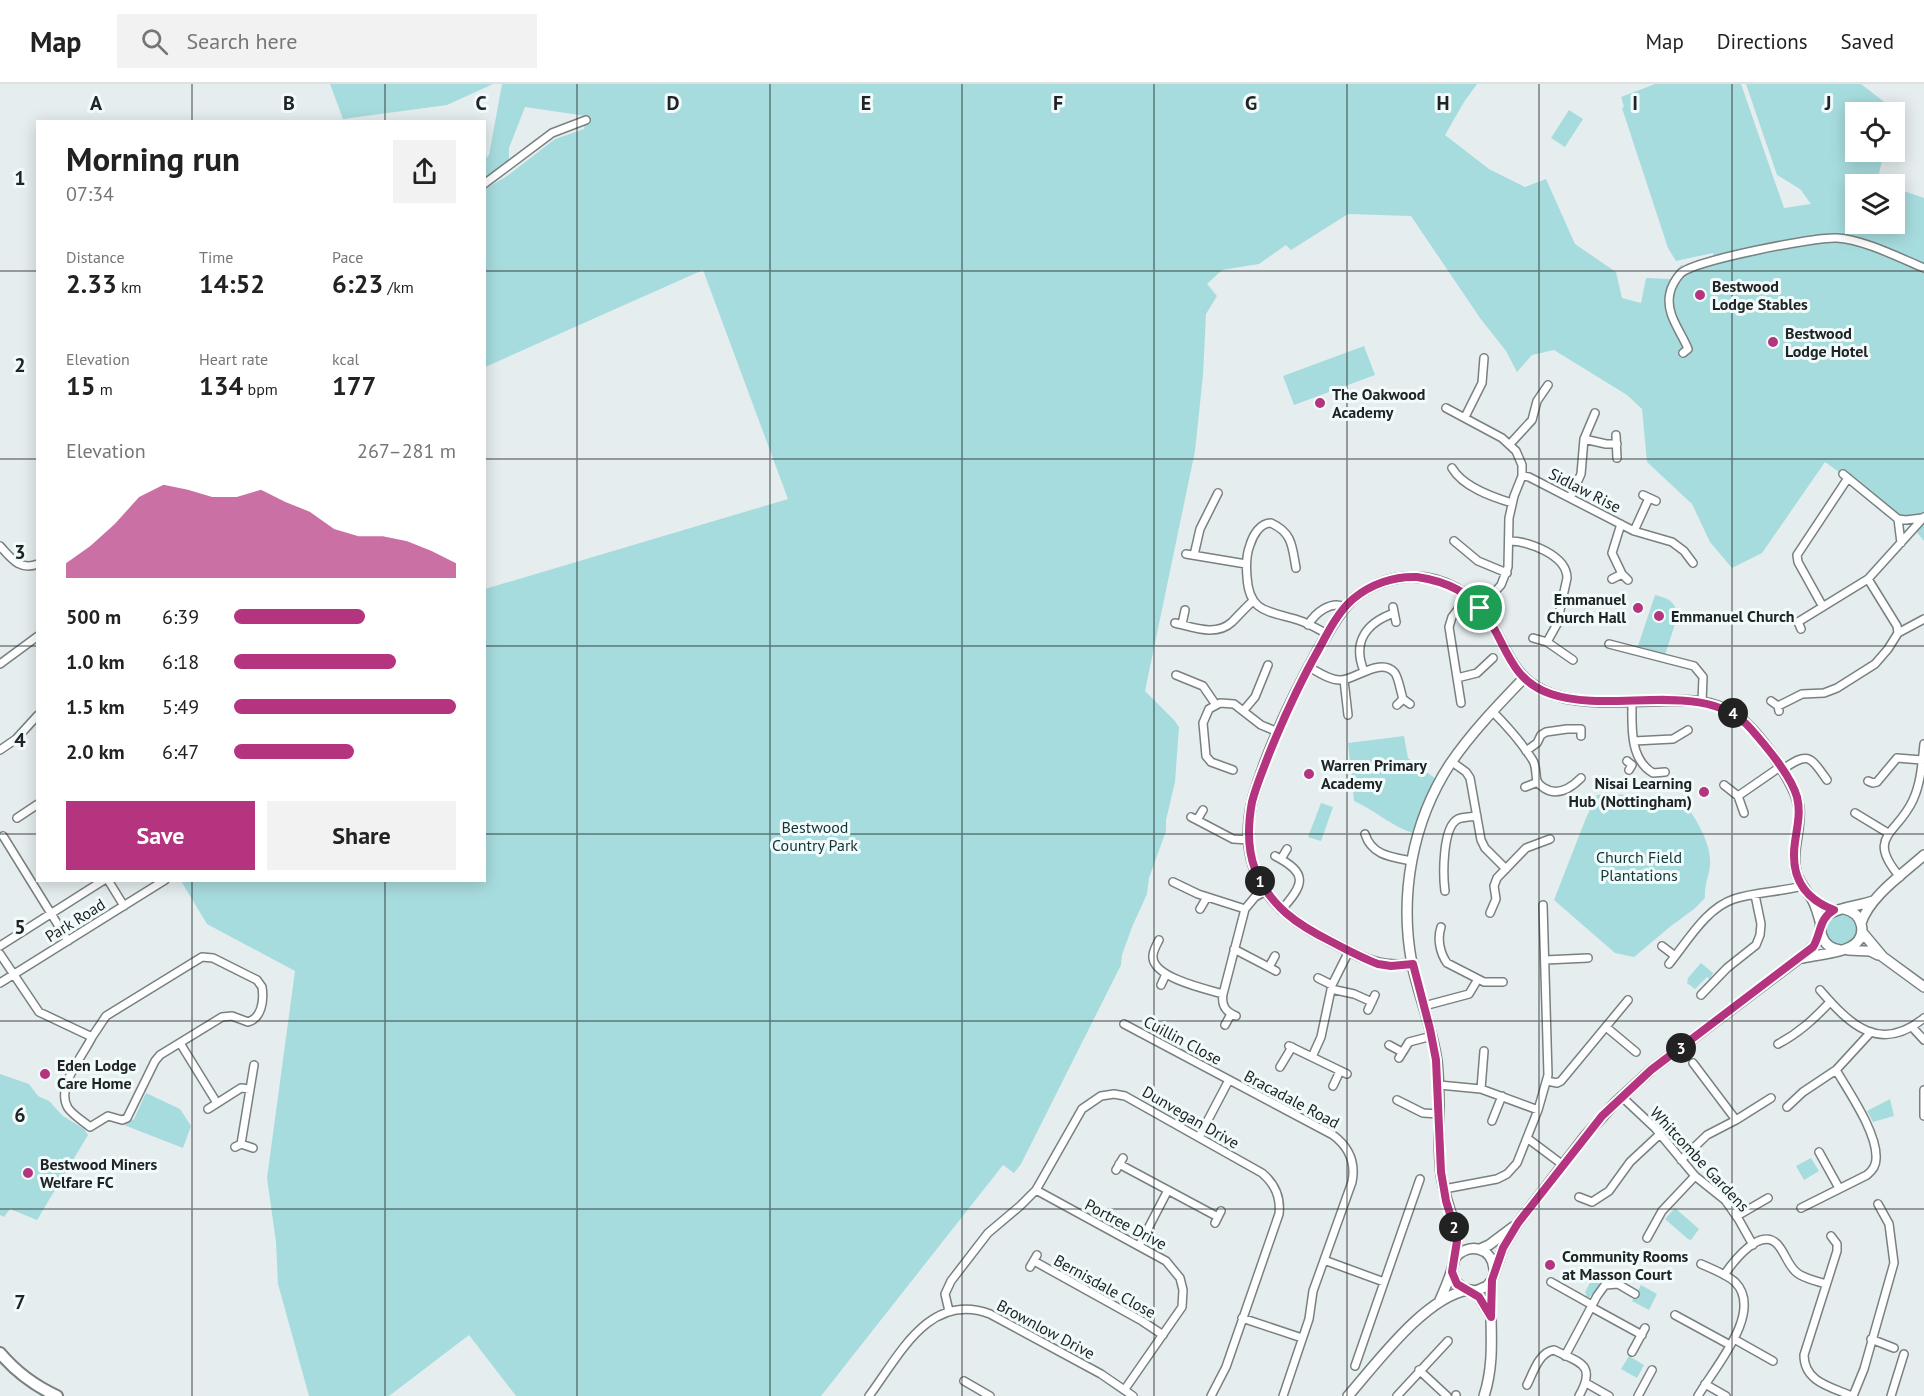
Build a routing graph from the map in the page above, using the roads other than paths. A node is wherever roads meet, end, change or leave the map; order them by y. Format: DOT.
graph roads {
  1 [pos="586,120"];
  2 [pos="486,182"];
  3 [pos="1924,268"];
  4 [pos="1683,353"];
  5 [pos="1475,366"];
  6 [pos="1543,386"];
  7 [pos="1446,408"];
  8 [pos="1590,416"];
  9 [pos="1465,417"];
  10 [pos="1616,435"];
  11 [pos="1584,439"];
  12 [pos="1510,444"];
  13 [pos="1617,444"];
  14 [pos="1617,458"];
  15 [pos="1452,473"];
  16 [pos="1522,476"];
  17 [pos="1214,497"];
  18 [pos="1570,498"];
  19 [pos="1649,498"];
  20 [pos="1512,503"];
  21 [pos="1924,517"];
  22 [pos="1898,519"];
  23 [pos="1621,524"];
  24 [pos="1634,531"];
  25 [pos="1454,541"];
  26 [pos="1509,541"];
  27 [pos="1901,543"];
  28 [pos="2,551"];
  29 [pos="1682,562"];
  30 [pos="1298,563"];
  31 [pos="1246,564"];
  32 [pos="36,565"];
  33 [pos="1507,573"];
  34 [pos="1622,574"];
  35 [pos="1612,579"];
  36 [pos="1868,579"];
  37 [pos="1628,580"];
  38 [pos="1468,596"];
  39 [pos="1253,601"];
  40 [pos="1345,607"];
  41 [pos="1823,607"];
  42 [pos="1480,608"];
  43 [pos="1185,610"];
  44 [pos="1924,619"];
  45 [pos="1396,622"];
  46 [pos="1308,625"];
  47 [pos="1802,629"];
  48 [pos="1898,633"];
  49 [pos="1327,634"];
  50 [pos="36,637"];
  51 [pos="1533,638"];
  52 [pos="1547,642"];
  53 [pos="1613,647"];
  54 [pos="1567,659"];
  55 [pos="0,664"];
  56 [pos="1401,665"];
  57 [pos="1309,667"];
  58 [pos="1269,669"];
  59 [pos="1494,670"];
  60 [pos="1364,671"];
  61 [pos="1394,671"];
  62 [pos="1456,678"];
  63 [pos="1524,678"];
  64 [pos="1179,679"];
  65 [pos="1344,680"];
  66 [pos="1403,699"];
  67 [pos="1458,699"];
  68 [pos="1771,701"];
  69 [pos="1632,702"];
  70 [pos="1702,702"];
  71 [pos="1410,704"];
  72 [pos="1216,705"];
  73 [pos="1397,705"];
  74 [pos="1244,710"];
  75 [pos="1345,711"];
  76 [pos="1493,712"];
  77 [pos="36,717"];
  78 [pos="1537,726"];
  79 [pos="1278,732"];
  80 [pos="1544,733"];
  81 [pos="1686,735"];
  82 [pos="1581,736"];
  83 [pos="1634,741"];
  84 [pos="1924,744"];
  85 [pos="0,750"];
  86 [pos="1526,751"];
  87 [pos="1640,760"];
  88 [pos="1922,760"];
  89 [pos="1452,762"];
  90 [pos="1629,765"];
  91 [pos="1781,768"];
  92 [pos="1228,771"];
  93 [pos="1827,774"];
  94 [pos="1581,778"];
  95 [pos="1868,781"];
  96 [pos="1538,782"];
  97 [pos="1660,782"];
  98 [pos="1724,785"];
  99 [pos="1525,786"];
  100 [pos="1738,796"];
  101 [pos="36,805"];
  102 [pos="1203,810"];
  103 [pos="1744,813"];
  104 [pos="1855,813"];
  105 [pos="1477,816"];
  106 [pos="17,818"];
  107 [pos="1888,834"];
  108 [pos="3,836"];
  109 [pos="1364,839"];
  110 [pos="1550,839"];
  111 [pos="1249,840"];
  112 [pos="1539,843"];
  113 [pos="1287,849"];
  114 [pos="1541,851"];
  115 [pos="1924,855"];
  116 [pos="1412,861"];
  117 [pos="1506,869"];
  118 [pos="1900,877"];
  119 [pos="103,882"];
  120 [pos="107,882"];
  121 [pos="162,882"];
  122 [pos="1177,886"];
  123 [pos="1802,886"];
  124 [pos="1266,891"];
  125 [pos="1445,891"];
  126 [pos="1755,895"];
  127 [pos="1207,897"];
  128 [pos="1812,899"];
  129 [pos="1873,901"];
  130 [pos="124,906"];
  131 [pos="1490,907"];
  132 [pos="1200,909"];
  133 [pos="1245,909"];
  134 [pos="1839,909"];
  135 [pos="1281,910"];
  136 [pos="1541,910"];
  137 [pos="51,913"];
  138 [pos="1440,927"];
  139 [pos="1862,927"];
  140 [pos="1821,929"];
  141 [pos="1438,938"];
  142 [pos="1448,939"];
  143 [pos="68,940"];
  144 [pos="0,945"];
  145 [pos="1159,946"];
  146 [pos="1662,946"];
  147 [pos="1234,948"];
  148 [pos="1843,950"];
  149 [pos="1349,951"];
  150 [pos="0,954"];
  151 [pos="1275,956"];
  152 [pos="1675,956"];
  153 [pos="1883,957"];
  154 [pos="1588,958"];
  155 [pos="1545,960"];
  156 [pos="1797,960"];
  157 [pos="1413,964"];
  158 [pos="1669,964"];
  159 [pos="1166,974"];
  160 [pos="13,975"];
  161 [pos="1318,978"];
  162 [pos="1478,979"];
  163 [pos="1503,982"];
  164 [pos="0,983"];
  165 [pos="1161,985"];
  166 [pos="1331,987"];
  167 [pos="1924,987"];
  168 [pos="1820,990"];
  169 [pos="1222,994"];
  170 [pos="1701,995"];
  171 [pos="1628,1000"];
  172 [pos="1830,1002"];
  173 [pos="1424,1006"];
  174 [pos="1368,1010"];
  175 [pos="1924,1018"];
  176 [pos="1124,1024"];
  177 [pos="1225,1025"];
  178 [pos="1606,1027"];
  179 [pos="1912,1027"];
  180 [pos="1870,1034"];
  181 [pos="1432,1035"];
  182 [pos="92,1037"];
  183 [pos="1924,1040"];
  184 [pos="180,1043"];
  185 [pos="1778,1044"];
  186 [pos="1389,1045"];
  187 [pos="1625,1053"];
  188 [pos="1487,1055"];
  189 [pos="1312,1057"];
  190 [pos="1693,1063"];
  191 [pos="254,1065"];
  192 [pos="1280,1067"];
  193 [pos="1836,1070"];
  194 [pos="1701,1074"];
  195 [pos="1229,1080"];
  196 [pos="1694,1080"];
  197 [pos="1547,1081"];
  198 [pos="1332,1086"];
  199 [pos="1438,1086"];
  200 [pos="250,1089"];
  201 [pos="1481,1089"];
  202 [pos="1924,1090"];
  203 [pos="1502,1096"];
  204 [pos="1621,1096"];
  205 [pos="1770,1098"];
  206 [pos="1397,1100"];
  207 [pos="217,1103"];
  208 [pos="1405,1104"];
  209 [pos="1787,1107"];
  210 [pos="208,1109"];
  211 [pos="1538,1110"];
  212 [pos="1401,1112"];
  213 [pos="1439,1114"];
  214 [pos="1924,1116"];
  215 [pos="1736,1120"];
  216 [pos="1492,1121"];
  217 [pos="1660,1134"];
  218 [pos="1199,1137"];
  219 [pos="1527,1138"];
  220 [pos="253,1148"];
  221 [pos="1819,1152"];
  222 [pos="1681,1160"];
  223 [pos="1824,1160"];
  224 [pos="1119,1164"];
  225 [pos="1563,1165"];
  226 [pos="1816,1165"];
  227 [pos="1695,1176"];
  228 [pos="1420,1179"];
  229 [pos="1839,1188"];
  230 [pos="1444,1189"];
  231 [pos="1036,1190"];
  232 [pos="1168,1190"];
  233 [pos="1579,1197"];
  234 [pos="1768,1198"];
  235 [pos="1878,1204"];
  236 [pos="1801,1208"];
  237 [pos="1737,1216"];
  238 [pos="1218,1217"];
  239 [pos="1518,1223"];
  240 [pos="1455,1230"];
  241 [pos="1831,1236"];
  242 [pos="1647,1238"];
  243 [pos="1789,1244"];
  244 [pos="1753,1245"];
  245 [pos="1138,1246"];
  246 [pos="1478,1248"];
  247 [pos="1782,1252"];
  248 [pos="1454,1258"];
  249 [pos="1324,1260"];
  250 [pos="1034,1261"];
  251 [pos="1701,1264"];
  252 [pos="1451,1268"];
  253 [pos="1724,1275"];
  254 [pos="1493,1276"];
  255 [pos="1384,1282"];
  256 [pos="1551,1282"];
  257 [pos="1826,1284"];
  258 [pos="1632,1289"];
  259 [pos="1469,1290"];
  260 [pos="1440,1300"];
  261 [pos="1591,1306"];
  262 [pos="949,1311"];
  263 [pos="1675,1315"];
  264 [pos="1491,1317"];
  265 [pos="1242,1318"];
  266 [pos="1163,1335"];
  267 [pos="1302,1338"];
  268 [pos="1871,1339"];
  269 [pos="1732,1342"];
  270 [pos="1446,1347"];
  271 [pos="1894,1348"];
  272 [pos="1632,1352"];
  273 [pos="0,1353"];
  274 [pos="1904,1354"];
  275 [pos="1565,1356"];
  276 [pos="1773,1361"];
  277 [pos="1355,1366"];
  278 [pos="1419,1370"];
  279 [pos="1647,1373"];
  280 [pos="964,1381"];
  281 [pos="1586,1383"];
  282 [pos="1705,1384"];
  283 [pos="1527,1385"];
  284 [pos="1125,1389"];
  285 [pos="57,1396"];
  286 [pos="869,1396"];
  287 [pos="990,1396"];
  288 [pos="1134,1396"];
  289 [pos="1211,1396"];
  290 [pos="1283,1396"];
  291 [pos="1348,1396"];
  292 [pos="1397,1396"];
  293 [pos="1447,1396"];
  294 [pos="1484,1396"];
  295 [pos="1579,1396"];
  296 [pos="1609,1396"];
  297 [pos="1638,1396"];
  298 [pos="1698,1396"];
  299 [pos="1726,1396"];
  300 [pos="1852,1396"];
  301 [pos="1891,1396"];
  1 -- 2 [label="street"];
  3 -- 4 [label="street"];
  5 -- 9 [label="street"];
  6 -- 12 [label="street"];
  7 -- 9 [label="street"];
  8 -- 11 [label="street"];
  9 -- 12 [label="street"];
  10 -- 13 [label="street"];
  11 -- 13 [label="street"];
  11 -- 18 [label="street"];
  12 -- 16 [label="street"];
  13 -- 14 [label="street"];
  15 -- 20 [label="street"];
  16 -- 18 [label="street, Sidlaw Rise"];
  16 -- 20 [label="street"];
  17 -- 31 [label="street"];
  18 -- 23 [label="street, Sidlaw Rise"];
  19 -- 24 [label="street, Sidlaw Rise"];
  20 -- 26 [label="street"];
  21 -- 22 [label="street"];
  21 -- 27 [label="street"];
  22 -- 27 [label="street"];
  22 -- 41 [label="street"];
  23 -- 24 [label="street, Sidlaw Rise"];
  23 -- 34 [label="street"];
  24 -- 29 [label="street, Sidlaw Rise"];
  25 -- 33 [label="street"];
  26 -- 33 [label="street"];
  26 -- 52 [label="street"];
  27 -- 36 [label="street"];
  28 -- 32 [label="street"];
  30 -- 31 [label="street"];
  31 -- 39 [label="street"];
  33 -- 42 [label="street"];
  34 -- 35 [label="street"];
  34 -- 37 [label="street"];
  36 -- 41 [label="street"];
  36 -- 48 [label="street"];
  38 -- 40 [label="street"];
  38 -- 42 [label="street"];
  38 -- 62 [label="street"];
  39 -- 43 [label="street"];
  39 -- 46 [label="street"];
  40 -- 46 [label="street"];
  40 -- 49 [label="street"];
  41 -- 47 [label="street"];
  42 -- 63 [label="street"];
  44 -- 48 [label="street"];
  45 -- 60 [label="street"];
  46 -- 49 [label="street"];
  48 -- 68 [label="street"];
  49 -- 57 [label="street"];
  50 -- 55 [label="street"];
  51 -- 52 [label="street"];
  52 -- 54 [label="street"];
  53 -- 70 [label="street"];
  56 -- 61 [label="street"];
  57 -- 65 [label="street"];
  57 -- 79 [label="street"];
  58 -- 74 [label="street"];
  59 -- 62 [label="street"];
  60 -- 61 [label="street"];
  60 -- 65 [label="street"];
  61 -- 66 [label="street"];
  62 -- 67 [label="street"];
  63 -- 69 [label="street"];
  63 -- 76 [label="street"];
  64 -- 72 [label="street"];
  65 -- 75 [label="street"];
  66 -- 71 [label="street"];
  66 -- 73 [label="street"];
  69 -- 70 [label="street"];
  69 -- 83 [label="street"];
  70 -- 91 [label="street"];
  72 -- 74 [label="street"];
  72 -- 92 [label="street"];
  74 -- 79 [label="street"];
  76 -- 86 [label="street"];
  76 -- 89 [label="street"];
  77 -- 85 [label="street"];
  78 -- 80 [label="street"];
  79 -- 111 [label="street"];
  80 -- 82 [label="street"];
  80 -- 86 [label="street"];
  81 -- 83 [label="street"];
  83 -- 87 [label="street"];
  84 -- 88 [label="street"];
  86 -- 96 [label="street"];
  87 -- 90 [label="street"];
  87 -- 97 [label="street"];
  88 -- 95 [label="street"];
  88 -- 107 [label="street"];
  89 -- 105 [label="street"];
  89 -- 116 [label="street"];
  91 -- 93 [label="street"];
  91 -- 100 [label="street"];
  91 -- 123 [label="street"];
  94 -- 96 [label="street"];
  96 -- 99 [label="street"];
  98 -- 100 [label="street"];
  100 -- 103 [label="street"];
  101 -- 106 [label="street"];
  102 -- 111 [label="street"];
  104 -- 107 [label="street"];
  105 -- 117 [label="street"];
  105 -- 125 [label="street"];
  107 -- 118 [label="street"];
  108 -- 137 [label="street"];
  109 -- 116 [label="street"];
  110 -- 112 [label="street"];
  111 -- 124 [label="street"];
  112 -- 114 [label="street"];
  112 -- 117 [label="street"];
  113 -- 135 [label="street"];
  115 -- 118 [label="street"];
  116 -- 157 [label="street"];
  117 -- 131 [label="street"];
  118 -- 129 [label="street"];
  119 -- 137 [label="street"];
  120 -- 130 [label="street"];
  121 -- 130 [label="street, Park Road"];
  122 -- 127 [label="street"];
  123 -- 126 [label="street"];
  123 -- 128 [label="street"];
  124 -- 133 [label="street"];
  124 -- 135 [label="street"];
  126 -- 152 [label="street"];
  126 -- 170 [label="street"];
  127 -- 132 [label="street"];
  127 -- 133 [label="street"];
  128 -- 134 [label="street"];
  128 -- 140 [label="street"];
  129 -- 134 [label="street"];
  129 -- 139 [label="street"];
  130 -- 143 [label="street, Park Road"];
  133 -- 147 [label="street"];
  134 -- 139 [label="street"];
  134 -- 140 [label="street"];
  135 -- 149 [label="street"];
  136 -- 155 [label="street"];
  137 -- 143 [label="street"];
  137 -- 144 [label="street"];
  138 -- 141 [label="street"];
  139 -- 148 [label="street"];
  139 -- 153 [label="street"];
  140 -- 148 [label="street"];
  140 -- 156 [label="street"];
  141 -- 142 [label="street"];
  141 -- 162 [label="street"];
  143 -- 160 [label="street, Park Road"];
  145 -- 159 [label="street"];
  146 -- 152 [label="street"];
  147 -- 151 [label="street"];
  147 -- 169 [label="street"];
  148 -- 153 [label="street"];
  148 -- 156 [label="street"];
  149 -- 157 [label="street"];
  149 -- 166 [label="street"];
  150 -- 160 [label="street"];
  152 -- 158 [label="street"];
  153 -- 167 [label="street"];
  154 -- 155 [label="street"];
  155 -- 197 [label="street"];
  156 -- 204 [label="street"];
  157 -- 173 [label="street"];
  159 -- 165 [label="street"];
  159 -- 169 [label="street"];
  160 -- 164 [label="street, Park Road"];
  160 -- 182 [label="street"];
  161 -- 166 [label="street"];
  162 -- 163 [label="street"];
  162 -- 173 [label="street"];
  166 -- 174 [label="street"];
  166 -- 189 [label="street"];
  168 -- 172 [label="street"];
  169 -- 177 [label="street"];
  171 -- 178 [label="street"];
  172 -- 180 [label="street"];
  172 -- 185 [label="street"];
  173 -- 181 [label="street"];
  175 -- 179 [label="street"];
  176 -- 195 [label="street, Cuillin Close"];
  178 -- 187 [label="street"];
  178 -- 197 [label="street"];
  179 -- 180 [label="street"];
  179 -- 183 [label="street"];
  180 -- 193 [label="street"];
  181 -- 186 [label="street"];
  181 -- 199 [label="street"];
  182 -- 184 [label="street"];
  182 -- 184 [label="street"];
  184 -- 207 [label="street"];
  188 -- 201 [label="street"];
  189 -- 192 [label="street"];
  189 -- 198 [label="street"];
  190 -- 194 [label="street"];
  191 -- 200 [label="street"];
  193 -- 209 [label="street"];
  193 -- 229 [label="street"];
  194 -- 196 [label="street"];
  194 -- 215 [label="street"];
  195 -- 218 [label="street, Bracadale Road"];
  195 -- 249 [label="street, Bracadale Road"];
  197 -- 211 [label="street"];
  199 -- 201 [label="street"];
  199 -- 213 [label="street"];
  200 -- 207 [label="street"];
  200 -- 220 [label="street"];
  201 -- 203 [label="street"];
  202 -- 214 [label="street"];
  203 -- 211 [label="street"];
  203 -- 216 [label="street"];
  204 -- 217 [label="street, Whitcombe Gardens"];
  204 -- 225 [label="street"];
  205 -- 215 [label="street"];
  206 -- 208 [label="street"];
  207 -- 210 [label="street"];
  208 -- 212 [label="street"];
  208 -- 213 [label="street"];
  211 -- 219 [label="street"];
  213 -- 230 [label="street"];
  215 -- 222 [label="street"];
  217 -- 222 [label="street, Whitcombe Gardens"];
  217 -- 233 [label="street"];
  218 -- 231 [label="street, Dunvegan Drive"];
  218 -- 265 [label="street, Dunvegan Drive"];
  219 -- 225 [label="street"];
  219 -- 230 [label="street"];
  221 -- 223 [label="street"];
  222 -- 227 [label="street, Whitcombe Gardens"];
  223 -- 226 [label="street"];
  223 -- 229 [label="street"];
  224 -- 232 [label="street"];
  225 -- 239 [label="street"];
  227 -- 237 [label="street, Whitcombe Gardens"];
  227 -- 242 [label="street"];
  228 -- 255 [label="street"];
  229 -- 236 [label="street"];
  230 -- 240 [label="street"];
  231 -- 245 [label="street, Portree Drive"];
  231 -- 262 [label="street, Dunvegan Drive"];
  232 -- 238 [label="street"];
  232 -- 245 [label="street"];
  234 -- 237 [label="street"];
  235 -- 268 [label="street"];
  237 -- 244 [label="street, Whitcombe Gardens"];
  239 -- 246 [label="street"];
  239 -- 254 [label="street"];
  240 -- 246 [label="street"];
  240 -- 248 [label="street"];
  241 -- 257 [label="street"];
  243 -- 247 [label="street"];
  244 -- 247 [label="street"];
  244 -- 253 [label="street"];
  245 -- 266 [label="street, Portree Drive"];
  246 -- 248 [label="street"];
  246 -- 254 [label="street"];
  247 -- 257 [label="street"];
  248 -- 252 [label="street"];
  249 -- 255 [label="street"];
  249 -- 267 [label="street, Bracadale Road"];
  250 -- 266 [label="street, Bernisdale Close"];
  251 -- 253 [label="street"];
  252 -- 259 [label="street"];
  252 -- 260 [label="street"];
  253 -- 269 [label="street"];
  254 -- 259 [label="street"];
  254 -- 264 [label="street"];
  255 -- 277 [label="street"];
  256 -- 261 [label="street"];
  257 -- 300 [label="street"];
  258 -- 261 [label="street"];
  259 -- 260 [label="street"];
  259 -- 264 [label="street"];
  260 -- 291 [label="street"];
  261 -- 272 [label="street"];
  261 -- 275 [label="street"];
  262 -- 284 [label="street, Brownlow Drive"];
  262 -- 286 [label="street, Brownlow Drive"];
  263 -- 269 [label="street"];
  264 -- 294 [label="street"];
  265 -- 267 [label="street"];
  265 -- 289 [label="street, Dunvegan Drive"];
  266 -- 284 [label="street, Portree Drive"];
  267 -- 290 [label="street, Bracadale Road"];
  268 -- 271 [label="street"];
  268 -- 300 [label="street"];
  269 -- 276 [label="street"];
  269 -- 282 [label="street"];
  270 -- 278 [label="street"];
  273 -- 285 [label="main road"];
  274 -- 301 [label="street"];
  275 -- 281 [label="street"];
  275 -- 283 [label="street"];
  278 -- 292 [label="street"];
  278 -- 293 [label="street"];
  279 -- 297 [label="street"];
  280 -- 287 [label="street"];
  281 -- 295 [label="street"];
  281 -- 296 [label="street"];
  282 -- 298 [label="street"];
  282 -- 299 [label="street"];
  284 -- 288 [label="street, Brownlow Drive"];
}
